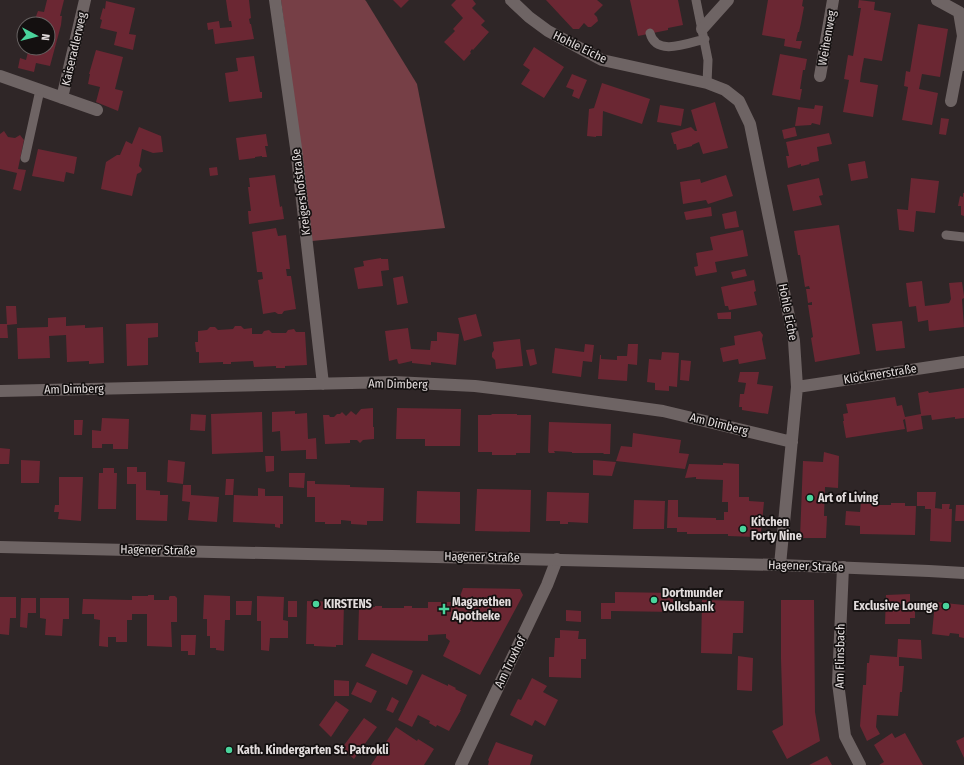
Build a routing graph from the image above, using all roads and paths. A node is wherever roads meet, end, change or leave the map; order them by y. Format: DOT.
graph roads {
  1 [pos="86,0"];
  2 [pos="275,0"];
  3 [pos="511,0"];
  4 [pos="696,0"];
  5 [pos="728,0"];
  6 [pos="833,0"];
  7 [pos="937,0"];
  8 [pos="650,33"];
  9 [pos="704,34"];
  10 [pos="961,64"];
  11 [pos="0,76"];
  12 [pos="820,76"];
  13 [pos="707,83"];
  14 [pos="40,90"];
  15 [pos="62,98"];
  16 [pos="951,101"];
  17 [pos="97,110"];
  18 [pos="25,158"];
  19 [pos="946,235"];
  20 [pos="964,237"];
  21 [pos="964,362"];
  22 [pos="323,384"];
  23 [pos="797,387"];
  24 [pos="0,391"];
  25 [pos="792,442"];
  26 [pos="0,547"];
  27 [pos="557,559"];
  28 [pos="780,564"];
  29 [pos="843,567"];
  30 [pos="964,573"];
  31 [pos="460,765"];
  32 [pos="860,765"];
  1 -- 15 [label="street, Kaiseradlerweg"];
  2 -- 22 [label="street, Kreigershofstraße"];
  3 -- 13 [label="street, Hohle Eiche"];
  4 -- 9 [label="lane"];
  5 -- 9 [label="street"];
  6 -- 12 [label="street, Weihenweg"];
  7 -- 10 [label="street"];
  8 -- 9 [label="lane"];
  9 -- 13 [label="lane"];
  10 -- 16 [label="street"];
  11 -- 14 [label="street, Kaiseradlerweg"];
  13 -- 23 [label="street, Hohle Eiche"];
  14 -- 15 [label="street, Kaiseradlerweg"];
  14 -- 18 [label="lane"];
  15 -- 17 [label="street, Kaiseradlerweg"];
  19 -- 20 [label="lane"];
  21 -- 23 [label="street, Klöcknerstraße"];
  22 -- 24 [label="street, Am Dimberg"];
  22 -- 25 [label="street, Am Dimberg"];
  23 -- 25 [label="street, Hohle Eiche"];
  25 -- 28 [label="street, Hohle Eiche"];
  26 -- 27 [label="street, Hagener Straße"];
  27 -- 28 [label="street, Hagener Straße"];
  27 -- 31 [label="street, Am Truxhof"];
  28 -- 29 [label="street, Hagener Straße"];
  29 -- 30 [label="street, Hagener Straße"];
  29 -- 32 [label="street, Am Flinsbach"];
}
